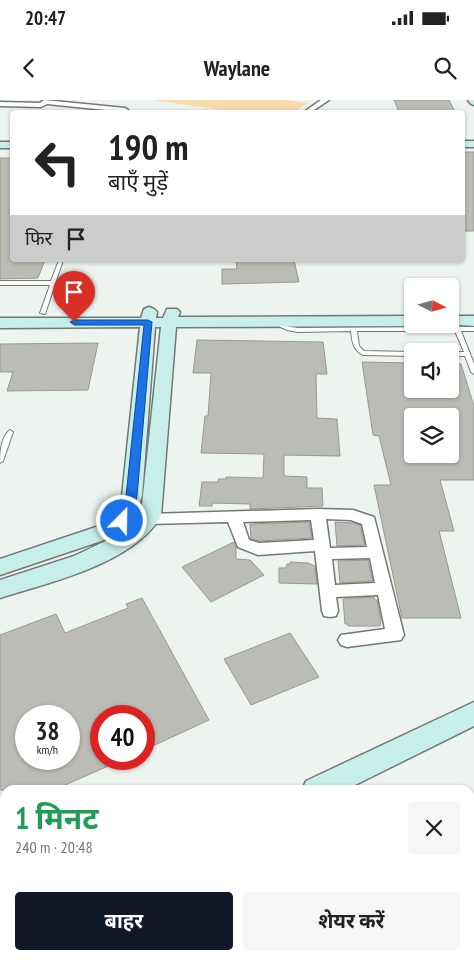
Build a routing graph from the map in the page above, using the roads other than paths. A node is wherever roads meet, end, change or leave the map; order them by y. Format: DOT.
graph roads {
  1 [pos="79,100"];
  2 [pos="326,100"];
  3 [pos="48,101"];
  4 [pos="0,104"];
  5 [pos="310,110"];
  6 [pos="60,262"];
  7 [pos="0,283"];
  8 [pos="53,283"];
  9 [pos="404,311"];
  10 [pos="474,311"];
  11 [pos="0,313"];
  12 [pos="44,313"];
  13 [pos="148,317"];
  14 [pos="170,317"];
  15 [pos="459,317"];
  16 [pos="459,320"];
  17 [pos="404,321"];
  18 [pos="474,321"];
  19 [pos="274,322"];
  20 [pos="0,323"];
  21 [pos="459,323"];
  22 [pos="404,325"];
  23 [pos="474,329"];
  24 [pos="354,330"];
  25 [pos="458,333"];
  26 [pos="404,354"];
  27 [pos="459,354"];
  28 [pos="467,354"];
  29 [pos="474,372"];
  30 [pos="10,432"];
  31 [pos="0,461"];
  32 [pos="318,514"];
  33 [pos="234,517"];
  34 [pos="122,521"];
  35 [pos="146,523"];
  36 [pos="323,550"];
  37 [pos="376,552"];
  38 [pos="0,567"];
  39 [pos="0,589"];
  40 [pos="384,589"];
  41 [pos="327,591"];
  42 [pos="330,611"];
  43 [pos="347,640"];
  44 [pos="474,713"];
  45 [pos="336,785"];
  1 -- 3 [label="street"];
  2 -- 5 [label="street"];
  3 -- 4 [label="street"];
  6 -- 8 [label="lane"];
  7 -- 8 [label="lane"];
  8 -- 12 [label="lane"];
  9 -- 14 [label="street"];
  10 -- 15 [label="street"];
  11 -- 12 [label="street"];
  12 -- 13 [label="street"];
  13 -- 14 [label="street"];
  13 -- 20 [label="street"];
  13 -- 34 [label="street"];
  14 -- 19 [label="street"];
  14 -- 35 [label="street"];
  16 -- 18 [label="street"];
  17 -- 19 [label="street"];
  19 -- 24 [label="lane"];
  21 -- 23 [label="lane"];
  22 -- 24 [label="lane"];
  24 -- 26 [label="lane"];
  25 -- 28 [label="lane"];
  27 -- 28 [label="lane"];
  28 -- 29 [label="lane"];
  30 -- 31 [label="lane"];
  32 -- 33 [label="street"];
  32 -- 36 [label="street"];
  32 -- 37 [label="street"];
  33 -- 35 [label="street"];
  33 -- 36 [label="street"];
  34 -- 35 [label="street"];
  34 -- 38 [label="street"];
  35 -- 39 [label="street"];
  36 -- 37 [label="street"];
  36 -- 41 [label="street"];
  37 -- 40 [label="street"];
  40 -- 41 [label="street"];
  40 -- 43 [label="street"];
  41 -- 42 [label="street"];
  44 -- 45 [label="street"];
}
